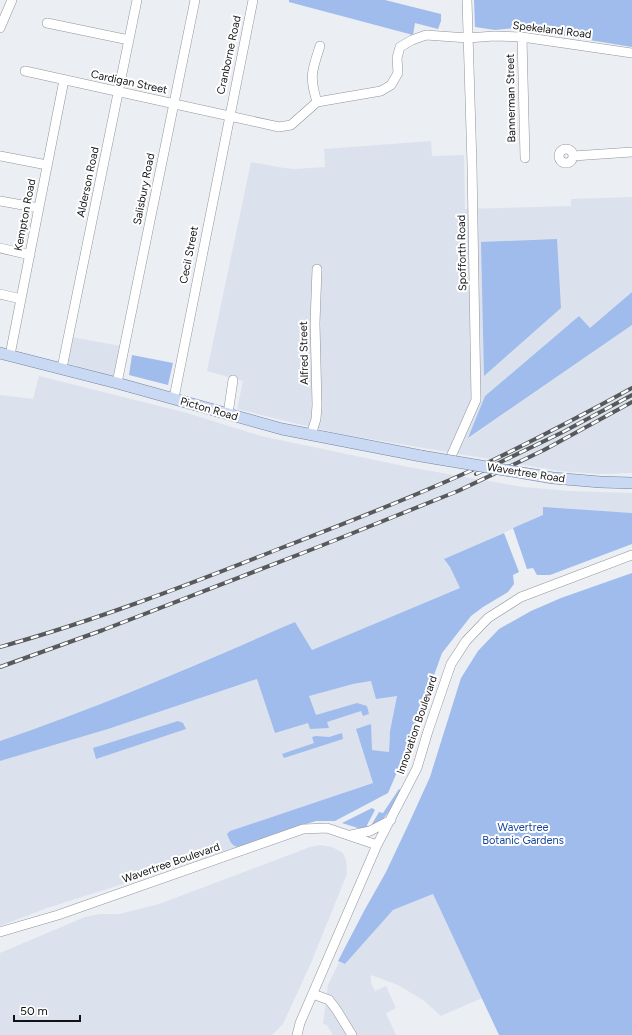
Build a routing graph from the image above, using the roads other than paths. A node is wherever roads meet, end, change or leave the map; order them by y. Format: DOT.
graph roads {
  1 [pos="12,0"];
  2 [pos="137,0"];
  3 [pos="195,0"];
  4 [pos="253,0"];
  5 [pos="467,0"];
  6 [pos="47,23"];
  7 [pos="0,28"];
  8 [pos="522,37"];
  9 [pos="468,38"];
  10 [pos="129,40"];
  11 [pos="320,46"];
  12 [pos="632,53"];
  13 [pos="25,71"];
  14 [pos="64,80"];
  15 [pos="118,92"];
  16 [pos="317,102"];
  17 [pos="174,104"];
  18 [pos="229,116"];
  19 [pos="632,152"];
  20 [pos="0,156"];
  21 [pos="573,156"];
  22 [pos="525,158"];
  23 [pos="47,165"];
  24 [pos="0,201"];
  25 [pos="39,208"];
  26 [pos="0,248"];
  27 [pos="30,255"];
  28 [pos="317,269"];
  29 [pos="0,294"];
  30 [pos="21,299"];
  31 [pos="5,354"];
  32 [pos="62,368"];
  33 [pos="234,380"];
  34 [pos="117,383"];
  35 [pos="174,398"];
  36 [pos="228,414"];
  37 [pos="311,435"];
  38 [pos="421,456"];
  39 [pos="449,461"];
  40 [pos="632,483"];
  41 [pos="632,555"];
  42 [pos="390,820"];
  43 [pos="349,835"];
  44 [pos="377,845"];
  45 [pos="0,932"];
  46 [pos="313,994"];
  47 [pos="297,1035"];
  48 [pos="352,1035"];
  1 -- 7 [label="street"];
  2 -- 10 [label="street, Alderson Road"];
  3 -- 17 [label="street, Salisbury Road"];
  4 -- 18 [label="street, Cranborne Road"];
  5 -- 9 [label="street, Spofforth Road"];
  6 -- 10 [label="street"];
  8 -- 9 [label="street, Spekeland Road"];
  8 -- 12 [label="street, Spekeland Road"];
  8 -- 22 [label="street, Bannerman Street"];
  9 -- 16 [label="street, Spekeland Road"];
  9 -- 39 [label="street, Spofforth Road"];
  10 -- 15 [label="street, Alderson Road"];
  11 -- 16 [label="street"];
  13 -- 14 [label="street, Cardigan Street"];
  14 -- 15 [label="street, Cardigan Street"];
  14 -- 23 [label="street, Kempton Road"];
  15 -- 17 [label="street, Cardigan Street"];
  15 -- 32 [label="street, Alderson Road"];
  16 -- 18 [label="street, Cardigan Street"];
  17 -- 18 [label="street, Cardigan Street"];
  17 -- 34 [label="street, Salisbury Road"];
  18 -- 35 [label="street, Cecil Street"];
  19 -- 21 [label="street"];
  20 -- 23 [label="street"];
  23 -- 25 [label="street, Kempton Road"];
  24 -- 25 [label="street"];
  25 -- 27 [label="street, Kempton Road"];
  26 -- 27 [label="street"];
  27 -- 30 [label="street, Kempton Road"];
  28 -- 37 [label="street, Alfred Street"];
  29 -- 30 [label="street"];
  30 -- 31 [label="street, Kempton Road"];
  31 -- 32 [label="main road, Picton Road"];
  32 -- 34 [label="main road, Picton Road"];
  33 -- 36 [label="street"];
  34 -- 35 [label="main road, Picton Road"];
  35 -- 36 [label="main road, Picton Road"];
  36 -- 37 [label="main road, Picton Road"];
  37 -- 38 [label="main road, Picton Road"];
  38 -- 39 [label="main road, Wavertree Road, bridge"];
  39 -- 40 [label="main road, Wavertree Road, bridge"];
  41 -- 42 [label="street, Innovation Boulevard"];
  42 -- 43 [label="street, Wavertree Boulevard"];
  42 -- 44 [label="street, Innovation Boulevard"];
  43 -- 44 [label="street, Wavertree Boulevard"];
  43 -- 45 [label="street, Wavertree Boulevard"];
  44 -- 46 [label="street, Innovation Boulevard"];
  46 -- 47 [label="street, Innovation Boulevard"];
  46 -- 48 [label="street"];
}
